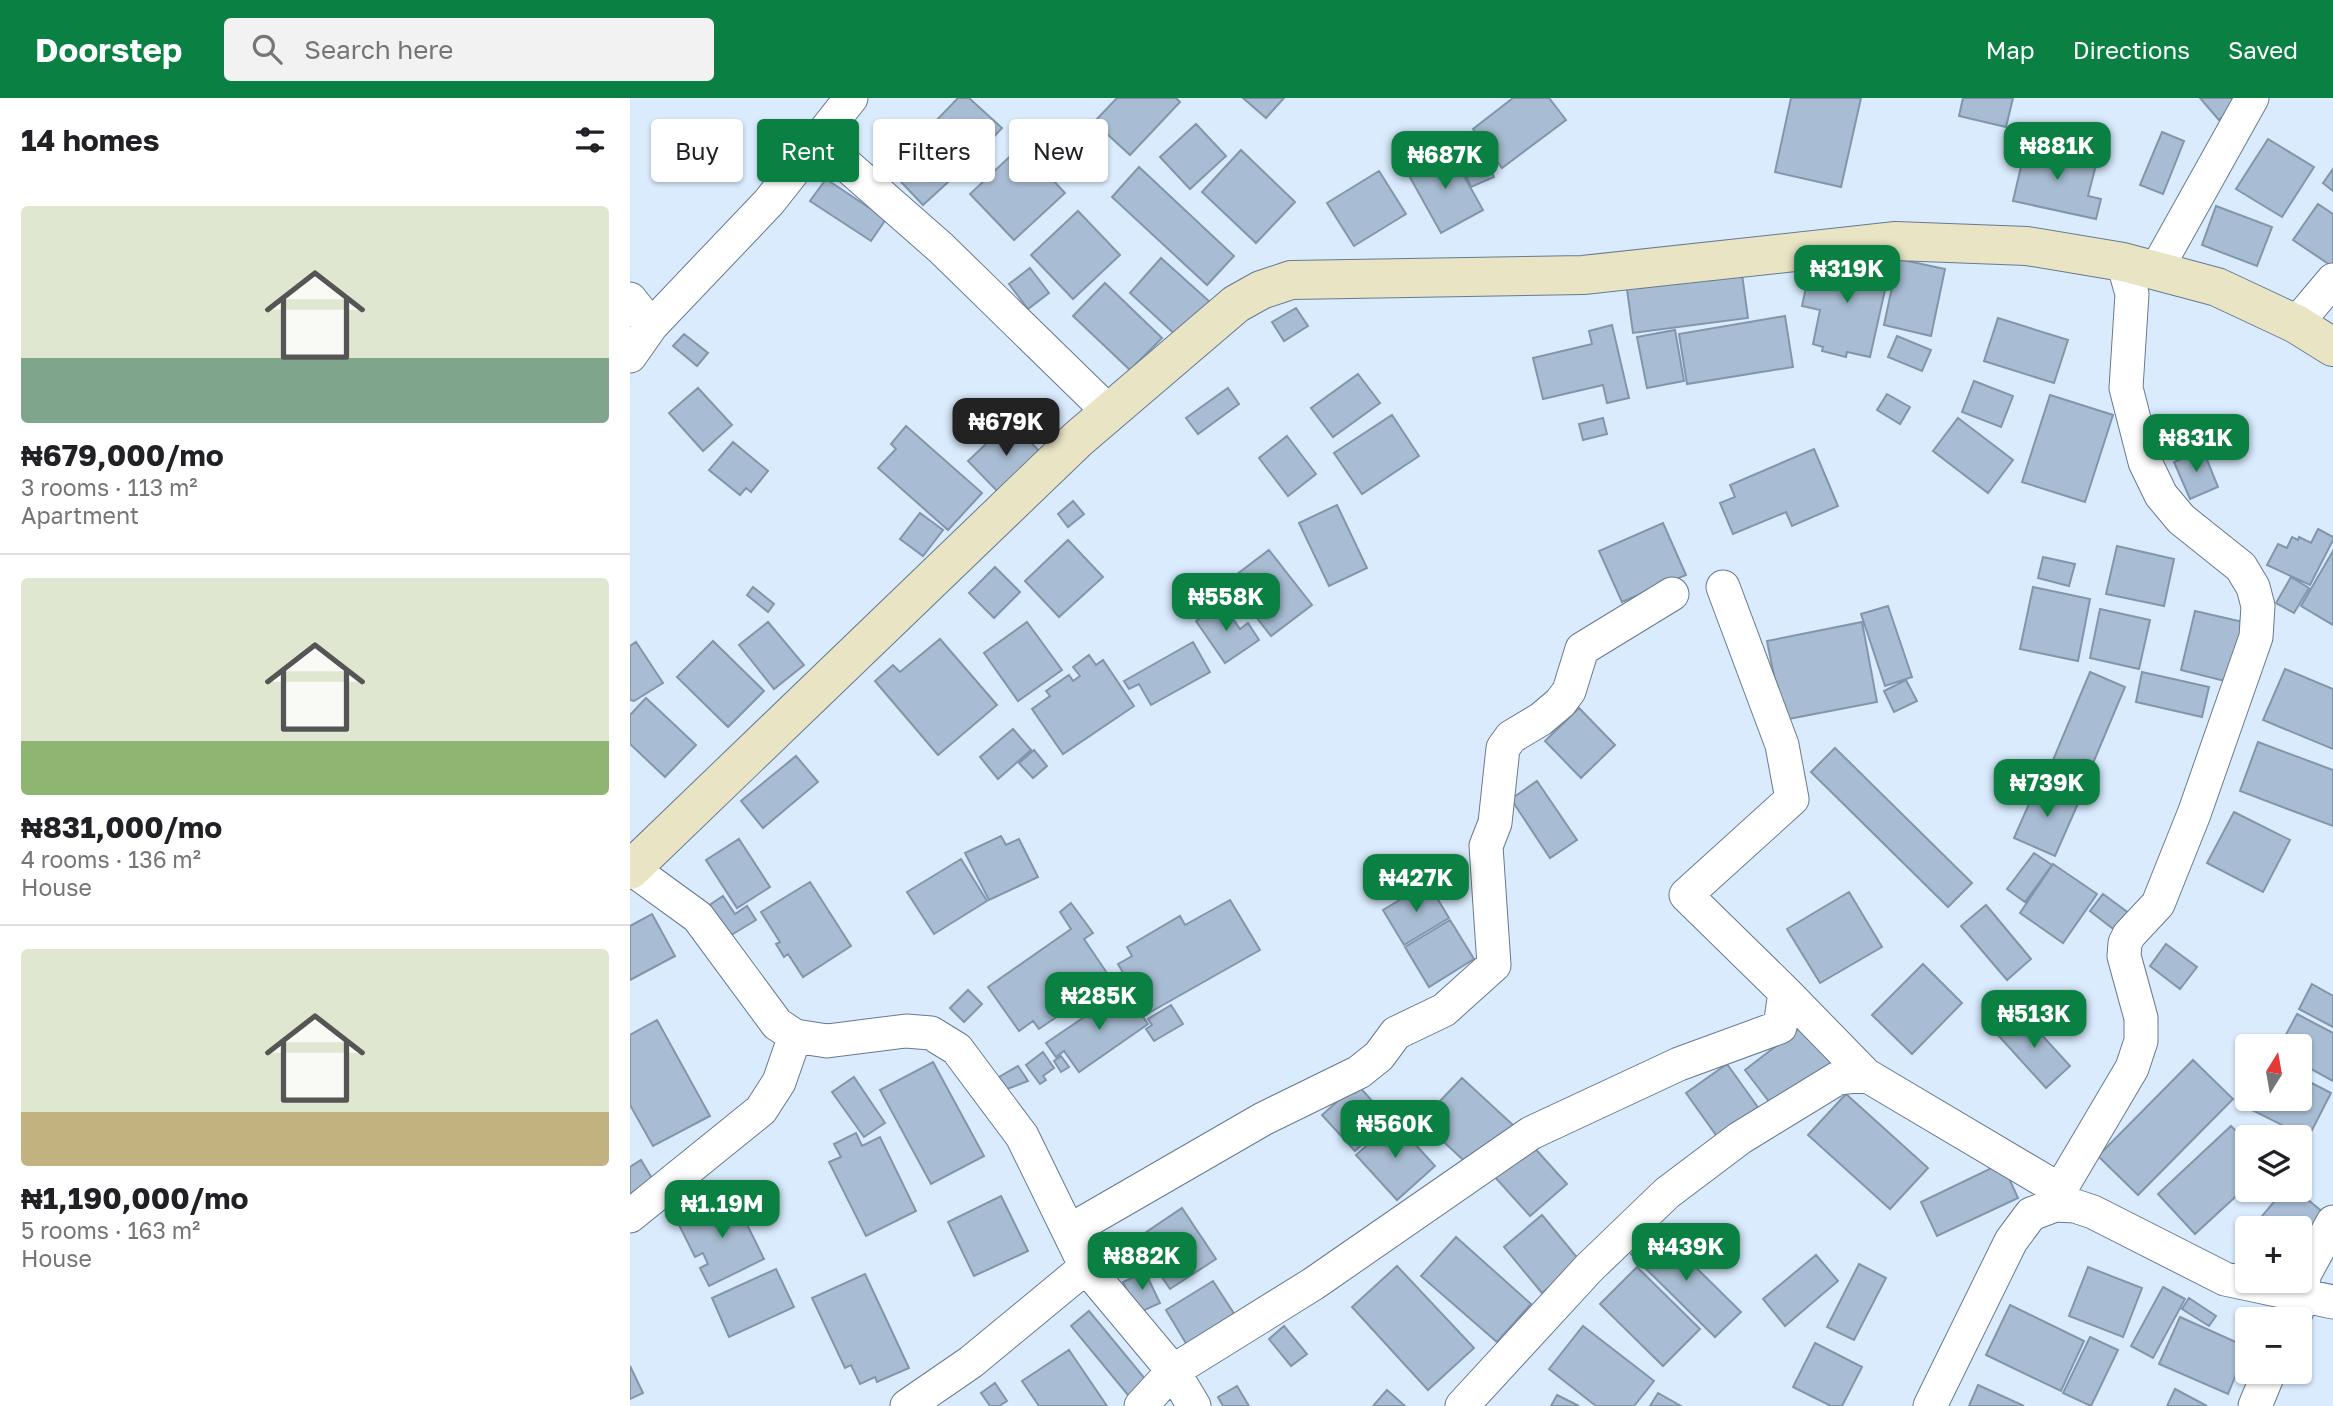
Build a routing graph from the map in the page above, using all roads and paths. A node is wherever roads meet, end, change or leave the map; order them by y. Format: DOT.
graph roads {
  1 [pos="850,98"];
  2 [pos="2252,98"];
  3 [pos="834,119"];
  4 [pos="859,176"];
  5 [pos="785,182"];
  6 [pos="2139,266"];
  7 [pos="2333,280"];
  8 [pos="630,299"];
  9 [pos="2296,324"];
  10 [pos="651,326"];
  11 [pos="2333,346"];
  12 [pos="630,356"];
  13 [pos="1109,412"];
  14 [pos="1723,587"];
  15 [pos="1672,594"];
  16 [pos="631,869"];
  17 [pos="1785,992"];
  18 [pos="794,1035"];
  19 [pos="1866,1076"];
  20 [pos="2057,1198"];
  21 [pos="630,1216"];
  22 [pos="2333,1222"];
  23 [pos="1069,1231"];
  24 [pos="1086,1266"];
  25 [pos="2310,1306"];
  26 [pos="1173,1371"];
  27 [pos="2264,1384"];
  28 [pos="907,1406"];
  29 [pos="1141,1406"];
  30 [pos="1194,1406"];
  31 [pos="1462,1406"];
  32 [pos="1930,1406"];
  33 [pos="2255,1406"];
  1 -- 3 [label="street"];
  2 -- 6 [label="street"];
  4 -- 13 [label="street"];
  5 -- 10 [label="street"];
  6 -- 9 [label="street"];
  6 -- 13 [label="street"];
  6 -- 20 [label="street"];
  7 -- 9 [label="street"];
  8 -- 10 [label="street"];
  9 -- 11 [label="street"];
  10 -- 12 [label="street"];
  13 -- 16 [label="street"];
  14 -- 17 [label="street"];
  15 -- 23 [label="street"];
  16 -- 18 [label="street"];
  17 -- 19 [label="street"];
  17 -- 26 [label="street"];
  18 -- 21 [label="street"];
  18 -- 23 [label="street"];
  19 -- 20 [label="street"];
  19 -- 31 [label="street"];
  20 -- 25 [label="street"];
  20 -- 32 [label="street"];
  22 -- 25 [label="street"];
  23 -- 24 [label="street"];
  24 -- 26 [label="street"];
  24 -- 28 [label="street"];
  26 -- 29 [label="street"];
  26 -- 30 [label="street"];
  27 -- 33 [label="street"];
}
